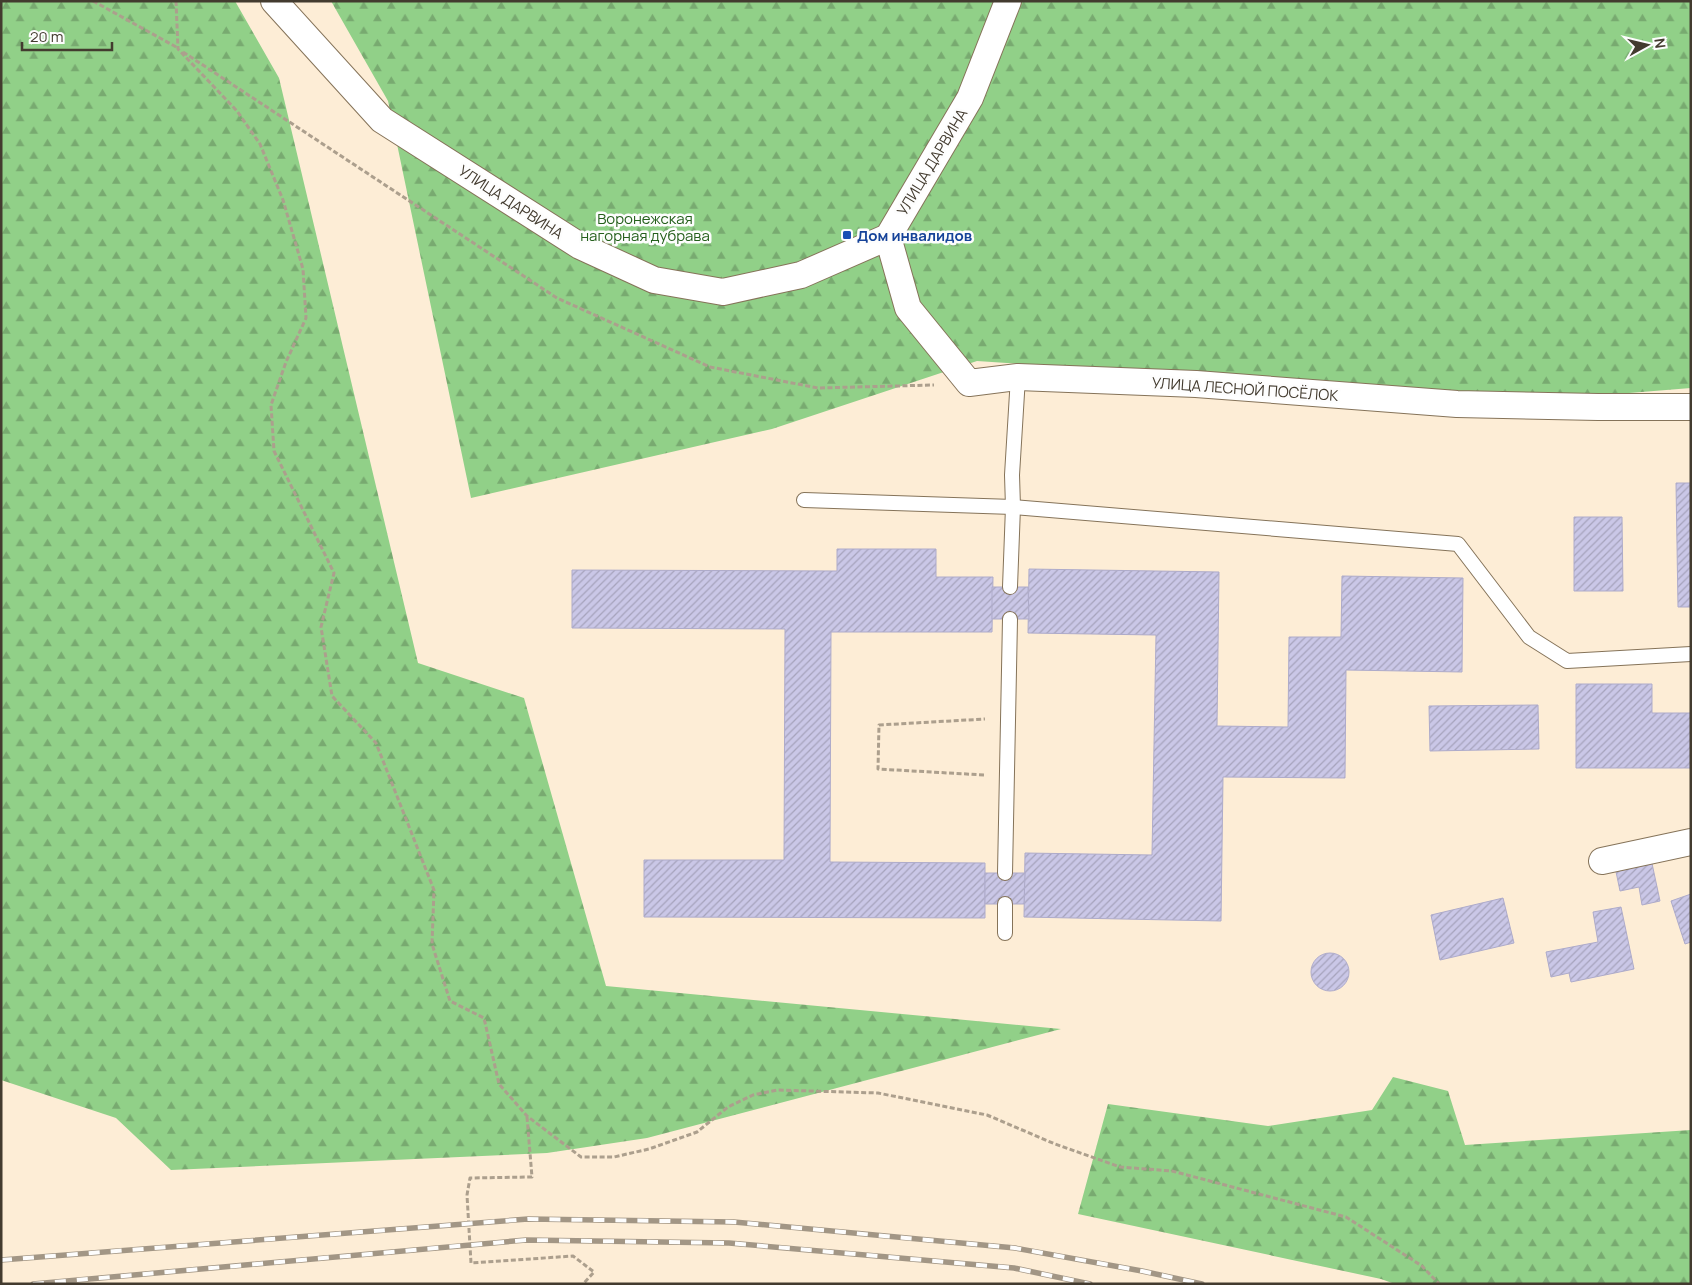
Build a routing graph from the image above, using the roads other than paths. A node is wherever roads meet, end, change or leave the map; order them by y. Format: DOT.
graph roads {
  1 [pos="274,1"];
  2 [pos="1008,1"];
  3 [pos="888,237"];
  4 [pos="1018,377"];
  5 [pos="1691,407"];
  6 [pos="804,500"];
  7 [pos="1013,507"];
  8 [pos="1010,587"];
  9 [pos="1010,619"];
  10 [pos="1691,654"];
  11 [pos="1691,842"];
  12 [pos="1602,861"];
  13 [pos="1005,873"];
  14 [pos="1005,904"];
  15 [pos="1005,933"];
  1 -- 3 [label="street, УЛИЦА ДАРВИНА"];
  2 -- 3 [label="street, УЛИЦА ДАРВИНА"];
  3 -- 4 [label="street, УЛИЦА ЛЕСНОЙ ПОСЁЛОК"];
  4 -- 5 [label="street, УЛИЦА ЛЕСНОЙ ПОСЁЛОК"];
  4 -- 7 [label="lane"];
  6 -- 7 [label="lane"];
  7 -- 8 [label="lane"];
  7 -- 10 [label="lane"];
  9 -- 13 [label="lane"];
  11 -- 12 [label="street"];
  14 -- 15 [label="lane"];
}
